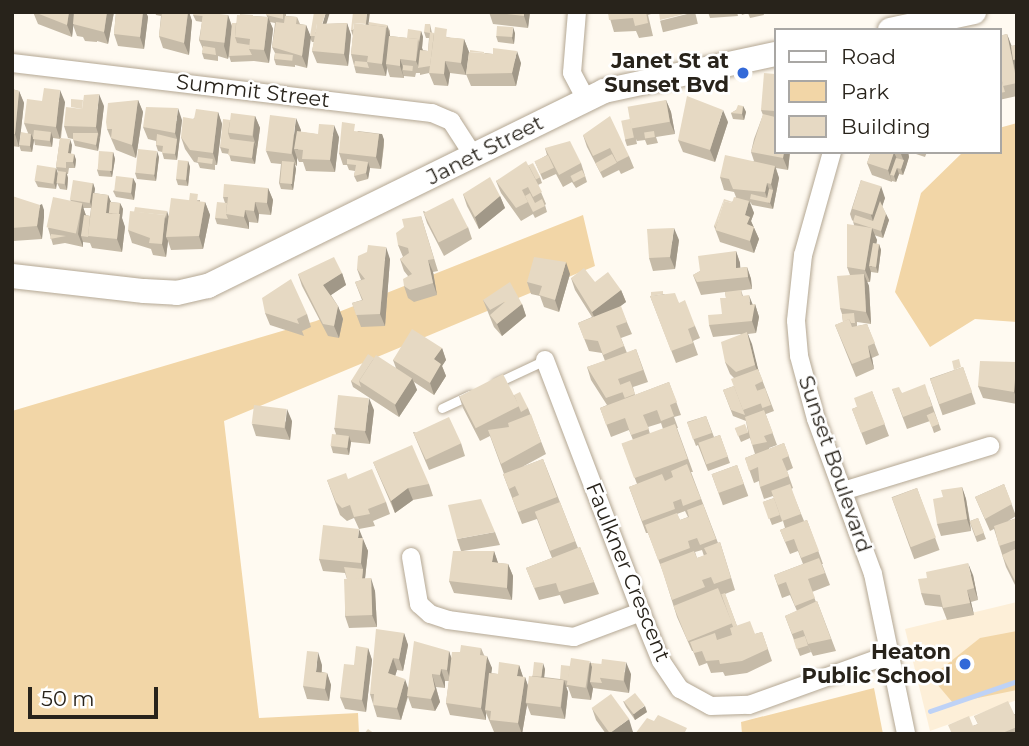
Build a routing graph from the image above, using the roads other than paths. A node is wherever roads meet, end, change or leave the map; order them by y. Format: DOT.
graph roads {
  1 [pos="577,12"];
  2 [pos="974,12"];
  3 [pos="899,28"];
  4 [pos="774,54"];
  5 [pos="12,63"];
  6 [pos="586,99"];
  7 [pos="831,154"];
  8 [pos="473,155"];
  9 [pos="12,276"];
  10 [pos="545,360"];
  11 [pos="442,408"];
  12 [pos="990,446"];
  13 [pos="843,491"];
  14 [pos="411,557"];
  15 [pos="641,612"];
  16 [pos="891,654"];
  17 [pos="906,734"];
  1 -- 6 [label="street"];
  2 -- 3 [label="street"];
  4 -- 6 [label="street, Janet Street"];
  5 -- 8 [label="street, Summit Street"];
  6 -- 8 [label="street, Janet Street"];
  7 -- 13 [label="street, Sunset Boulevard"];
  8 -- 9 [label="street, Janet Street"];
  10 -- 11 [label="lane"];
  10 -- 15 [label="street, Faulkner Crescent"];
  12 -- 13 [label="street"];
  13 -- 16 [label="street, Sunset Boulevard"];
  14 -- 15 [label="street"];
  15 -- 16 [label="street, Faulkner Crescent"];
  16 -- 17 [label="street, Sunset Boulevard"];
}
